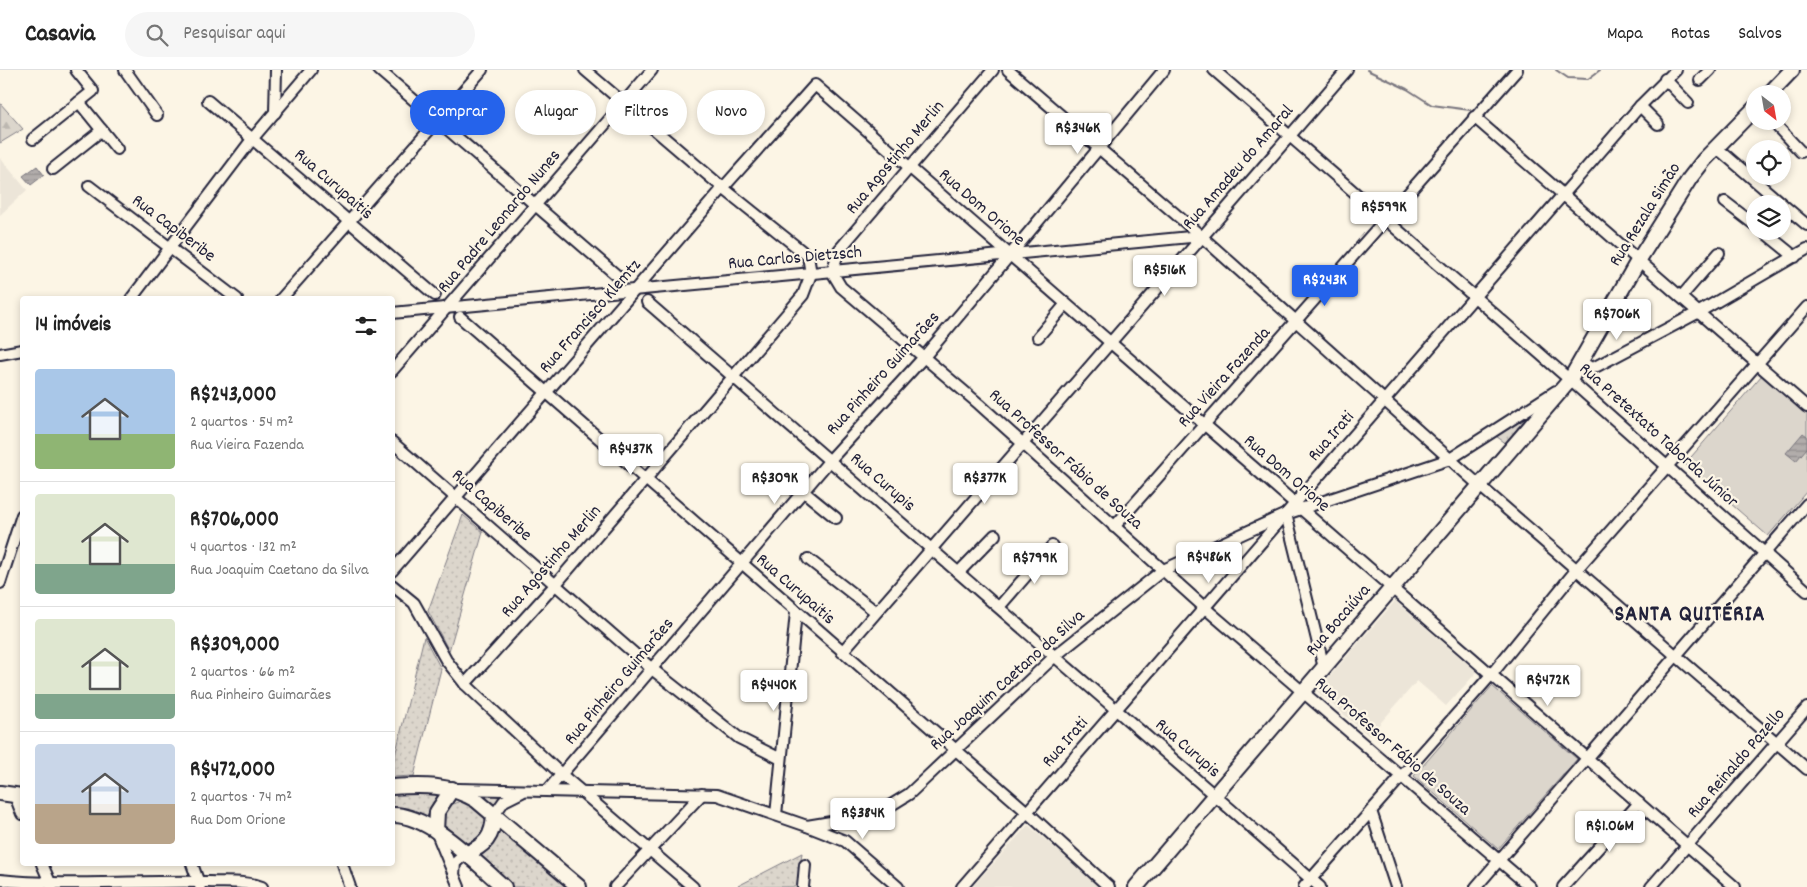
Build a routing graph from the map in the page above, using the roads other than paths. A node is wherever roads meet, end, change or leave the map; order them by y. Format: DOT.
graph roads {
  1 [pos="76,70"];
  2 [pos="125,70"];
  3 [pos="276,70"];
  4 [pos="312,70"];
  5 [pos="379,70"];
  6 [pos="482,70"];
  7 [pos="585,70"];
  8 [pos="652,70"];
  9 [pos="993,70"];
  10 [pos="1008,70"];
  11 [pos="1164,70"];
  12 [pos="1214,70"];
  13 [pos="1347,70"];
  14 [pos="1518,70"];
  15 [pos="1676,70"];
  16 [pos="1710,70"];
  17 [pos="1792,70"];
  18 [pos="1665,79"];
  19 [pos="1700,80"];
  20 [pos="815,85"];
  21 [pos="1778,85"];
  22 [pos="464,90"];
  23 [pos="607,90"];
  24 [pos="634,90"];
  25 [pos="410,96"];
  26 [pos="208,101"];
  27 [pos="79,102"];
  28 [pos="1688,104"];
  29 [pos="1640,106"];
  30 [pos="274,113"];
  31 [pos="156,115"];
  32 [pos="1474,117"];
  33 [pos="1746,117"];
  34 [pos="606,121"];
  35 [pos="1658,124"];
  36 [pos="102,130"];
  37 [pos="1780,130"];
  38 [pos="425,135"];
  39 [pos="455,135"];
  40 [pos="660,135"];
  41 [pos="1289,137"];
  42 [pos="253,138"];
  43 [pos="33,139"];
  44 [pos="1716,147"];
  45 [pos="1099,148"];
  46 [pos="117,149"];
  47 [pos="1801,152"];
  48 [pos="910,168"];
  49 [pos="53,169"];
  50 [pos="89,186"];
  51 [pos="723,188"];
  52 [pos="1772,195"];
  53 [pos="1562,197"];
  54 [pos="1725,202"];
  55 [pos="534,204"];
  56 [pos="1791,212"];
  57 [pos="1746,218"];
  58 [pos="1385,219"];
  59 [pos="350,221"];
  60 [pos="1807,225"];
  61 [pos="1201,236"];
  62 [pos="1775,240"];
  63 [pos="170,247"];
  64 [pos="1807,249"];
  65 [pos="1719,253"];
  66 [pos="1010,256"];
  67 [pos="1795,256"];
  68 [pos="1638,261"];
  69 [pos="832,272"];
  70 [pos="811,274"];
  71 [pos="621,279"];
  72 [pos="636,290"];
  73 [pos="435,295"];
  74 [pos="133,296"];
  75 [pos="233,296"];
  76 [pos="284,296"];
  77 [pos="1474,297"];
  78 [pos="1681,297"];
  79 [pos="647,302"];
  80 [pos="1065,305"];
  81 [pos="1807,307"];
  82 [pos="449,308"];
  83 [pos="1699,312"];
  84 [pos="395,313"];
  85 [pos="460,317"];
  86 [pos="1296,321"];
  87 [pos="1038,337"];
  88 [pos="1110,342"];
  89 [pos="20,350"];
  90 [pos="0,354"];
  91 [pos="924,357"];
  92 [pos="1757,364"];
  93 [pos="395,368"];
  94 [pos="1590,368"];
  95 [pos="733,376"];
  96 [pos="1568,383"];
  97 [pos="546,394"];
  98 [pos="1384,401"];
  99 [pos="1807,407"];
  100 [pos="1205,425"];
  101 [pos="1022,443"];
  102 [pos="395,445"];
  103 [pos="1450,459"];
  104 [pos="830,460"];
  105 [pos="1667,467"];
  106 [pos="644,480"];
  107 [pos="1480,486"];
  108 [pos="803,491"];
  109 [pos="455,498"];
  110 [pos="1807,504"];
  111 [pos="1299,507"];
  112 [pos="1286,514"];
  113 [pos="836,518"];
  114 [pos="20,521"];
  115 [pos="1114,526"];
  116 [pos="995,536"];
  117 [pos="1052,546"];
  118 [pos="931,548"];
  119 [pos="1765,554"];
  120 [pos="808,559"];
  121 [pos="741,564"];
  122 [pos="395,568"];
  123 [pos="1577,569"];
  124 [pos="1162,570"];
  125 [pos="959,572"];
  126 [pos="0,583"];
  127 [pos="556,584"];
  128 [pos="395,587"];
  129 [pos="1392,588"];
  130 [pos="1807,591"];
  131 [pos="999,607"];
  132 [pos="1205,608"];
  133 [pos="796,612"];
  134 [pos="876,612"];
  135 [pos="842,652"];
  136 [pos="1055,656"];
  137 [pos="1676,656"];
  138 [pos="1324,668"];
  139 [pos="652,669"];
  140 [pos="1492,675"];
  141 [pos="465,684"];
  142 [pos="1304,691"];
  143 [pos="1807,708"];
  144 [pos="1117,709"];
  145 [pos="1777,742"];
  146 [pos="956,751"];
  147 [pos="1588,758"];
  148 [pos="781,759"];
  149 [pos="1807,769"];
  150 [pos="562,774"];
  151 [pos="1402,777"];
  152 [pos="395,787"];
  153 [pos="452,789"];
  154 [pos="525,790"];
  155 [pos="548,790"];
  156 [pos="582,791"];
  157 [pos="0,793"];
  158 [pos="702,794"];
  159 [pos="1215,794"];
  160 [pos="19,796"];
  161 [pos="1639,803"];
  162 [pos="1027,812"];
  163 [pos="1371,812"];
  164 [pos="395,815"];
  165 [pos="494,815"];
  166 [pos="776,815"];
  167 [pos="807,826"];
  168 [pos="436,831"];
  169 [pos="1688,845"];
  170 [pos="650,849"];
  171 [pos="465,854"];
  172 [pos="1498,861"];
  173 [pos="805,865"];
  174 [pos="43,866"];
  175 [pos="193,866"];
  176 [pos="343,866"];
  177 [pos="455,876"];
  178 [pos="0,880"];
  179 [pos="1307,883"];
  180 [pos="199,884"];
  181 [pos="51,887"];
  182 [pos="262,887"];
  183 [pos="350,887"];
  184 [pos="459,887"];
  185 [pos="504,887"];
  186 [pos="579,887"];
  187 [pos="615,887"];
  188 [pos="693,887"];
  189 [pos="803,887"];
  190 [pos="898,887"];
  191 [pos="962,887"];
  192 [pos="1109,887"];
  193 [pos="1136,887"];
  194 [pos="1320,887"];
  195 [pos="1396,887"];
  196 [pos="1476,887"];
  197 [pos="1530,887"];
  198 [pos="1563,887"];
  199 [pos="1651,887"];
  200 [pos="1735,887"];
  1 -- 27 [label="street"];
  2 -- 31 [label="street"];
  3 -- 30 [label="street"];
  4 -- 30 [label="street"];
  5 -- 25 [label="street"];
  6 -- 22 [label="street"];
  7 -- 23 [label="street"];
  8 -- 24 [label="street, Rua Padre Leonardo Nunes"];
  9 -- 48 [label="street, Rua Agostinho Merlin"];
  10 -- 45 [label="street"];
  11 -- 45 [label="street, Rua Pinheiro Guimarães"];
  12 -- 41 [label="street, Rua Pretextato Taborda Júnior"];
  13 -- 41 [label="street, Rua Amadeu do Amaral"];
  14 -- 32 [label="street, Rua Vieira Fazenda"];
  15 -- 18 [label="street, Rua Irati"];
  16 -- 19 [label="street"];
  17 -- 21 [label="main road"];
  18 -- 28 [label="street"];
  18 -- 29 [label="street, Rua Irati"];
  20 -- 48 [label="street, Rua Dom Orione"];
  20 -- 51 [label="street, Rua Francisco Klemtz"];
  26 -- 42 [label="street, Rua Curupaitis"];
  27 -- 36 [label="street"];
  27 -- 43 [label="street"];
  29 -- 35 [label="street"];
  29 -- 53 [label="street, Rua Irati"];
  30 -- 42 [label="street"];
  32 -- 53 [label="street"];
  32 -- 58 [label="street, Rua Vieira Fazenda"];
  33 -- 44 [label="main road, Rua Rezala Simão"];
  34 -- 55 [label="street, Rua Padre Leonardo Nunes"];
  36 -- 46 [label="street"];
  36 -- 49 [label="street"];
  37 -- 47 [label="street"];
  38 -- 59 [label="street"];
  39 -- 55 [label="street"];
  40 -- 51 [label="street"];
  41 -- 58 [label="street, Rua Pretextato Taborda Júnior"];
  41 -- 61 [label="street, Rua Amadeu do Amaral"];
  42 -- 59 [label="street, Rua Curupaitis"];
  42 -- 63 [label="street"];
  44 -- 52 [label="street"];
  44 -- 68 [label="main road, Rua Rezala Simão"];
  45 -- 61 [label="street"];
  45 -- 66 [label="street, Rua Pinheiro Guimarães"];
  48 -- 66 [label="street, Rua Dom Orione"];
  48 -- 69 [label="street, Rua Agostinho Merlin"];
  50 -- 63 [label="street, Rua Capiberibe"];
  51 -- 70 [label="street"];
  51 -- 72 [label="street, Rua Francisco Klemtz"];
  53 -- 68 [label="street"];
  53 -- 77 [label="street, Rua Irati"];
  54 -- 57 [label="street"];
  55 -- 71 [label="street"];
  55 -- 82 [label="street, Rua Padre Leonardo Nunes"];
  56 -- 60 [label="street"];
  58 -- 77 [label="street, Rua Pretextato Taborda Júnior"];
  58 -- 86 [label="street, Rua Vieira Fazenda"];
  59 -- 73 [label="street, Rua Curupaitis"];
  59 -- 76 [label="street"];
  61 -- 66 [label="street, Rua Carlos Dietzsch"];
  61 -- 86 [label="street"];
  61 -- 88 [label="street, Rua Amadeu do Amaral"];
  62 -- 67 [label="street"];
  63 -- 74 [label="street"];
  63 -- 75 [label="street, Rua Capiberibe"];
  64 -- 67 [label="street"];
  65 -- 78 [label="street"];
  66 -- 69 [label="street, Rua Carlos Dietzsch"];
  66 -- 80 [label="street, Rua Dom Orione"];
  66 -- 91 [label="street, Rua Pinheiro Guimarães"];
  67 -- 83 [label="street"];
  68 -- 78 [label="street"];
  68 -- 96 [label="main road, Rua Rezala Simão"];
  69 -- 70 [label="street, Rua Carlos Dietzsch"];
  69 -- 91 [label="street, Rua Professor Fábio de Souza"];
  70 -- 72 [label="street, Rua Carlos Dietzsch"];
  70 -- 95 [label="street, Rua Agostinho Merlin"];
  72 -- 82 [label="street, Rua Carlos Dietzsch"];
  72 -- 97 [label="street, Rua Francisco Klemtz"];
  77 -- 96 [label="street, Rua Pretextato Taborda Júnior"];
  77 -- 98 [label="street, Rua Irati"];
  78 -- 83 [label="street"];
  79 -- 95 [label="street, Rua Curupis"];
  80 -- 87 [label="street"];
  80 -- 88 [label="street, Rua Dom Orione"];
  81 -- 92 [label="street"];
  82 -- 84 [label="street, Rua Carlos Dietzsch"];
  82 -- 93 [label="street, Rua Padre Leonardo Nunes"];
  83 -- 92 [label="street"];
  83 -- 94 [label="street"];
  85 -- 97 [label="street, Rua Curupaitis"];
  86 -- 98 [label="street"];
  86 -- 100 [label="street, Rua Vieira Fazenda"];
  88 -- 100 [label="street, Rua Dom Orione"];
  88 -- 101 [label="street, Rua Amadeu do Amaral"];
  89 -- 90 [label="street"];
  91 -- 101 [label="street, Rua Professor Fábio de Souza"];
  91 -- 104 [label="street, Rua Pinheiro Guimarães"];
  92 -- 99 [label="street"];
  92 -- 105 [label="street"];
  95 -- 104 [label="street, Rua Curupis"];
  95 -- 106 [label="street, Rua Agostinho Merlin"];
  96 -- 103 [label="street"];
  96 -- 105 [label="street, Rua Pretextato Taborda Júnior"];
  96 -- 107 [label="main road, Rua Bocaiúva"];
  97 -- 106 [label="street, Rua Curupaitis"];
  97 -- 109 [label="street, Rua Francisco Klemtz"];
  98 -- 103 [label="street"];
  98 -- 111 [label="street, Rua Irati"];
  100 -- 111 [label="street, Rua Dom Orione"];
  100 -- 115 [label="street, Rua Vieira Fazenda"];
  101 -- 115 [label="street, Rua Professor Fábio de Souza"];
  101 -- 118 [label="street, Rua Amadeu do Amaral"];
  102 -- 109 [label="street, Rua Capiberibe"];
  103 -- 107 [label="street"];
  103 -- 111 [label="street"];
  104 -- 108 [label="street, Rua Pinheiro Guimarães"];
  104 -- 118 [label="street, Rua Curupis"];
  105 -- 119 [label="street, Rua Pretextato Taborda Júnior"];
  105 -- 123 [label="street"];
  106 -- 121 [label="street, Rua Curupaitis"];
  106 -- 127 [label="street, Rua Agostinho Merlin"];
  107 -- 123 [label="street"];
  107 -- 129 [label="main road, Rua Bocaiúva"];
  108 -- 113 [label="street"];
  108 -- 121 [label="street, Rua Pinheiro Guimarães"];
  109 -- 122 [label="street, Rua Francisco Klemtz"];
  109 -- 127 [label="street, Rua Capiberibe"];
  110 -- 119 [label="street"];
  111 -- 112 [label="street, Rua Irati"];
  111 -- 129 [label="street, Rua Dom Orione"];
  112 -- 124 [label="street, Rua Joaquim Caetano da Silva"];
  112 -- 132 [label="street, Rua Irati"];
  112 -- 138 [label="street"];
  114 -- 126 [label="street"];
  115 -- 124 [label="street, Rua Professor Fábio de Souza"];
  116 -- 125 [label="street"];
  117 -- 131 [label="street"];
  118 -- 125 [label="street, Rua Curupis"];
  118 -- 134 [label="street, Rua Amadeu do Amaral"];
  119 -- 130 [label="street, Rua Pretextato Taborda Júnior"];
  119 -- 137 [label="street"];
  120 -- 134 [label="street"];
  121 -- 133 [label="street, Rua Curupaitis"];
  121 -- 139 [label="street, Rua Pinheiro Guimarães"];
  123 -- 137 [label="street"];
  123 -- 140 [label="street"];
  124 -- 132 [label="street, Rua Professor Fábio de Souza"];
  124 -- 136 [label="street, Rua Joaquim Caetano da Silva"];
  125 -- 131 [label="street, Rua Curupis"];
  127 -- 139 [label="street, Rua Capiberibe"];
  127 -- 141 [label="street, Rua Agostinho Merlin"];
  128 -- 141 [label="street"];
  129 -- 138 [label="main road, Rua Bocaiúva"];
  129 -- 140 [label="street, Rua Dom Orione"];
  131 -- 136 [label="street, Rua Curupis"];
  132 -- 142 [label="street, Rua Professor Fábio de Souza"];
  132 -- 144 [label="street, Rua Irati"];
  133 -- 135 [label="street, Rua Curupaitis"];
  133 -- 148 [label="street"];
  134 -- 135 [label="street, Rua Amadeu do Amaral"];
  135 -- 146 [label="street, Rua Curupaitis"];
  136 -- 144 [label="street, Rua Curupis"];
  136 -- 146 [label="street, Rua Joaquim Caetano da Silva"];
  137 -- 145 [label="street"];
  137 -- 147 [label="street"];
  138 -- 142 [label="main road, Rua Bocaiúva"];
  139 -- 148 [label="street, Rua Capiberibe"];
  139 -- 150 [label="street, Rua Pinheiro Guimarães"];
  140 -- 147 [label="street, Rua Dom Orione"];
  140 -- 151 [label="street"];
  141 -- 150 [label="street"];
  142 -- 151 [label="street, Rua Professor Fábio de Souza"];
  142 -- 159 [label="main road, Rua Bocaiúva"];
  143 -- 145 [label="street, Rua Reinaldo Pazello"];
  144 -- 159 [label="street, Rua Curupis"];
  144 -- 162 [label="street, Rua Irati"];
  145 -- 149 [label="street"];
  145 -- 169 [label="street, Rua Reinaldo Pazello"];
  146 -- 162 [label="street, Rua Curupaitis"];
  146 -- 167 [label="street, Rua Joaquim Caetano da Silva"];
  147 -- 161 [label="street, Rua Dom Orione"];
  147 -- 172 [label="street"];
  148 -- 166 [label="street"];
  150 -- 155 [label="street, Rua Pinheiro Guimarães"];
  150 -- 156 [label="street"];
  151 -- 163 [label="street"];
  151 -- 172 [label="street, Rua Professor Fábio de Souza"];
  152 -- 153 [label="main road"];
  153 -- 154 [label="street, Rua Joaquim Caetano da Silva"];
  153 -- 165 [label="main road"];
  153 -- 168 [label="main road"];
  154 -- 155 [label="street, Rua Joaquim Caetano da Silva"];
  154 -- 165 [label="street, Rua Joaquim Caetano da Silva"];
  155 -- 156 [label="street, Rua Joaquim Caetano da Silva"];
  156 -- 158 [label="street, Rua Joaquim Caetano da Silva"];
  156 -- 170 [label="street"];
  157 -- 160 [label="main road"];
  158 -- 166 [label="street, Rua Joaquim Caetano da Silva"];
  158 -- 170 [label="street"];
  159 -- 179 [label="street, Rua Curupis"];
  159 -- 193 [label="main road, Rua Bocaiúva"];
  161 -- 169 [label="street, Rua Dom Orione"];
  161 -- 198 [label="street"];
  162 -- 191 [label="street, Rua Irati"];
  162 -- 192 [label="street, Rua Curupaitis"];
  163 -- 179 [label="street"];
  163 -- 195 [label="street"];
  164 -- 168 [label="main road"];
  165 -- 171 [label="main road"];
  165 -- 186 [label="main road"];
  166 -- 167 [label="street, Rua Joaquim Caetano da Silva"];
  167 -- 190 [label="street"];
  168 -- 171 [label="main road"];
  168 -- 177 [label="street"];
  169 -- 199 [label="street, Rua Reinaldo Pazello"];
  169 -- 200 [label="street, Rua Dom Orione"];
  170 -- 187 [label="street"];
  170 -- 188 [label="street"];
  171 -- 177 [label="street"];
  171 -- 185 [label="main road"];
  172 -- 196 [label="street"];
  172 -- 197 [label="street, Rua Professor Fábio de Souza"];
  173 -- 189 [label="street"];
  174 -- 181 [label="street"];
  175 -- 180 [label="street"];
  176 -- 183 [label="street"];
  177 -- 184 [label="street"];
  178 -- 181 [label="street"];
  179 -- 194 [label="street, Rua Curupis"];
  180 -- 181 [label="street"];
  180 -- 182 [label="street"];
}
